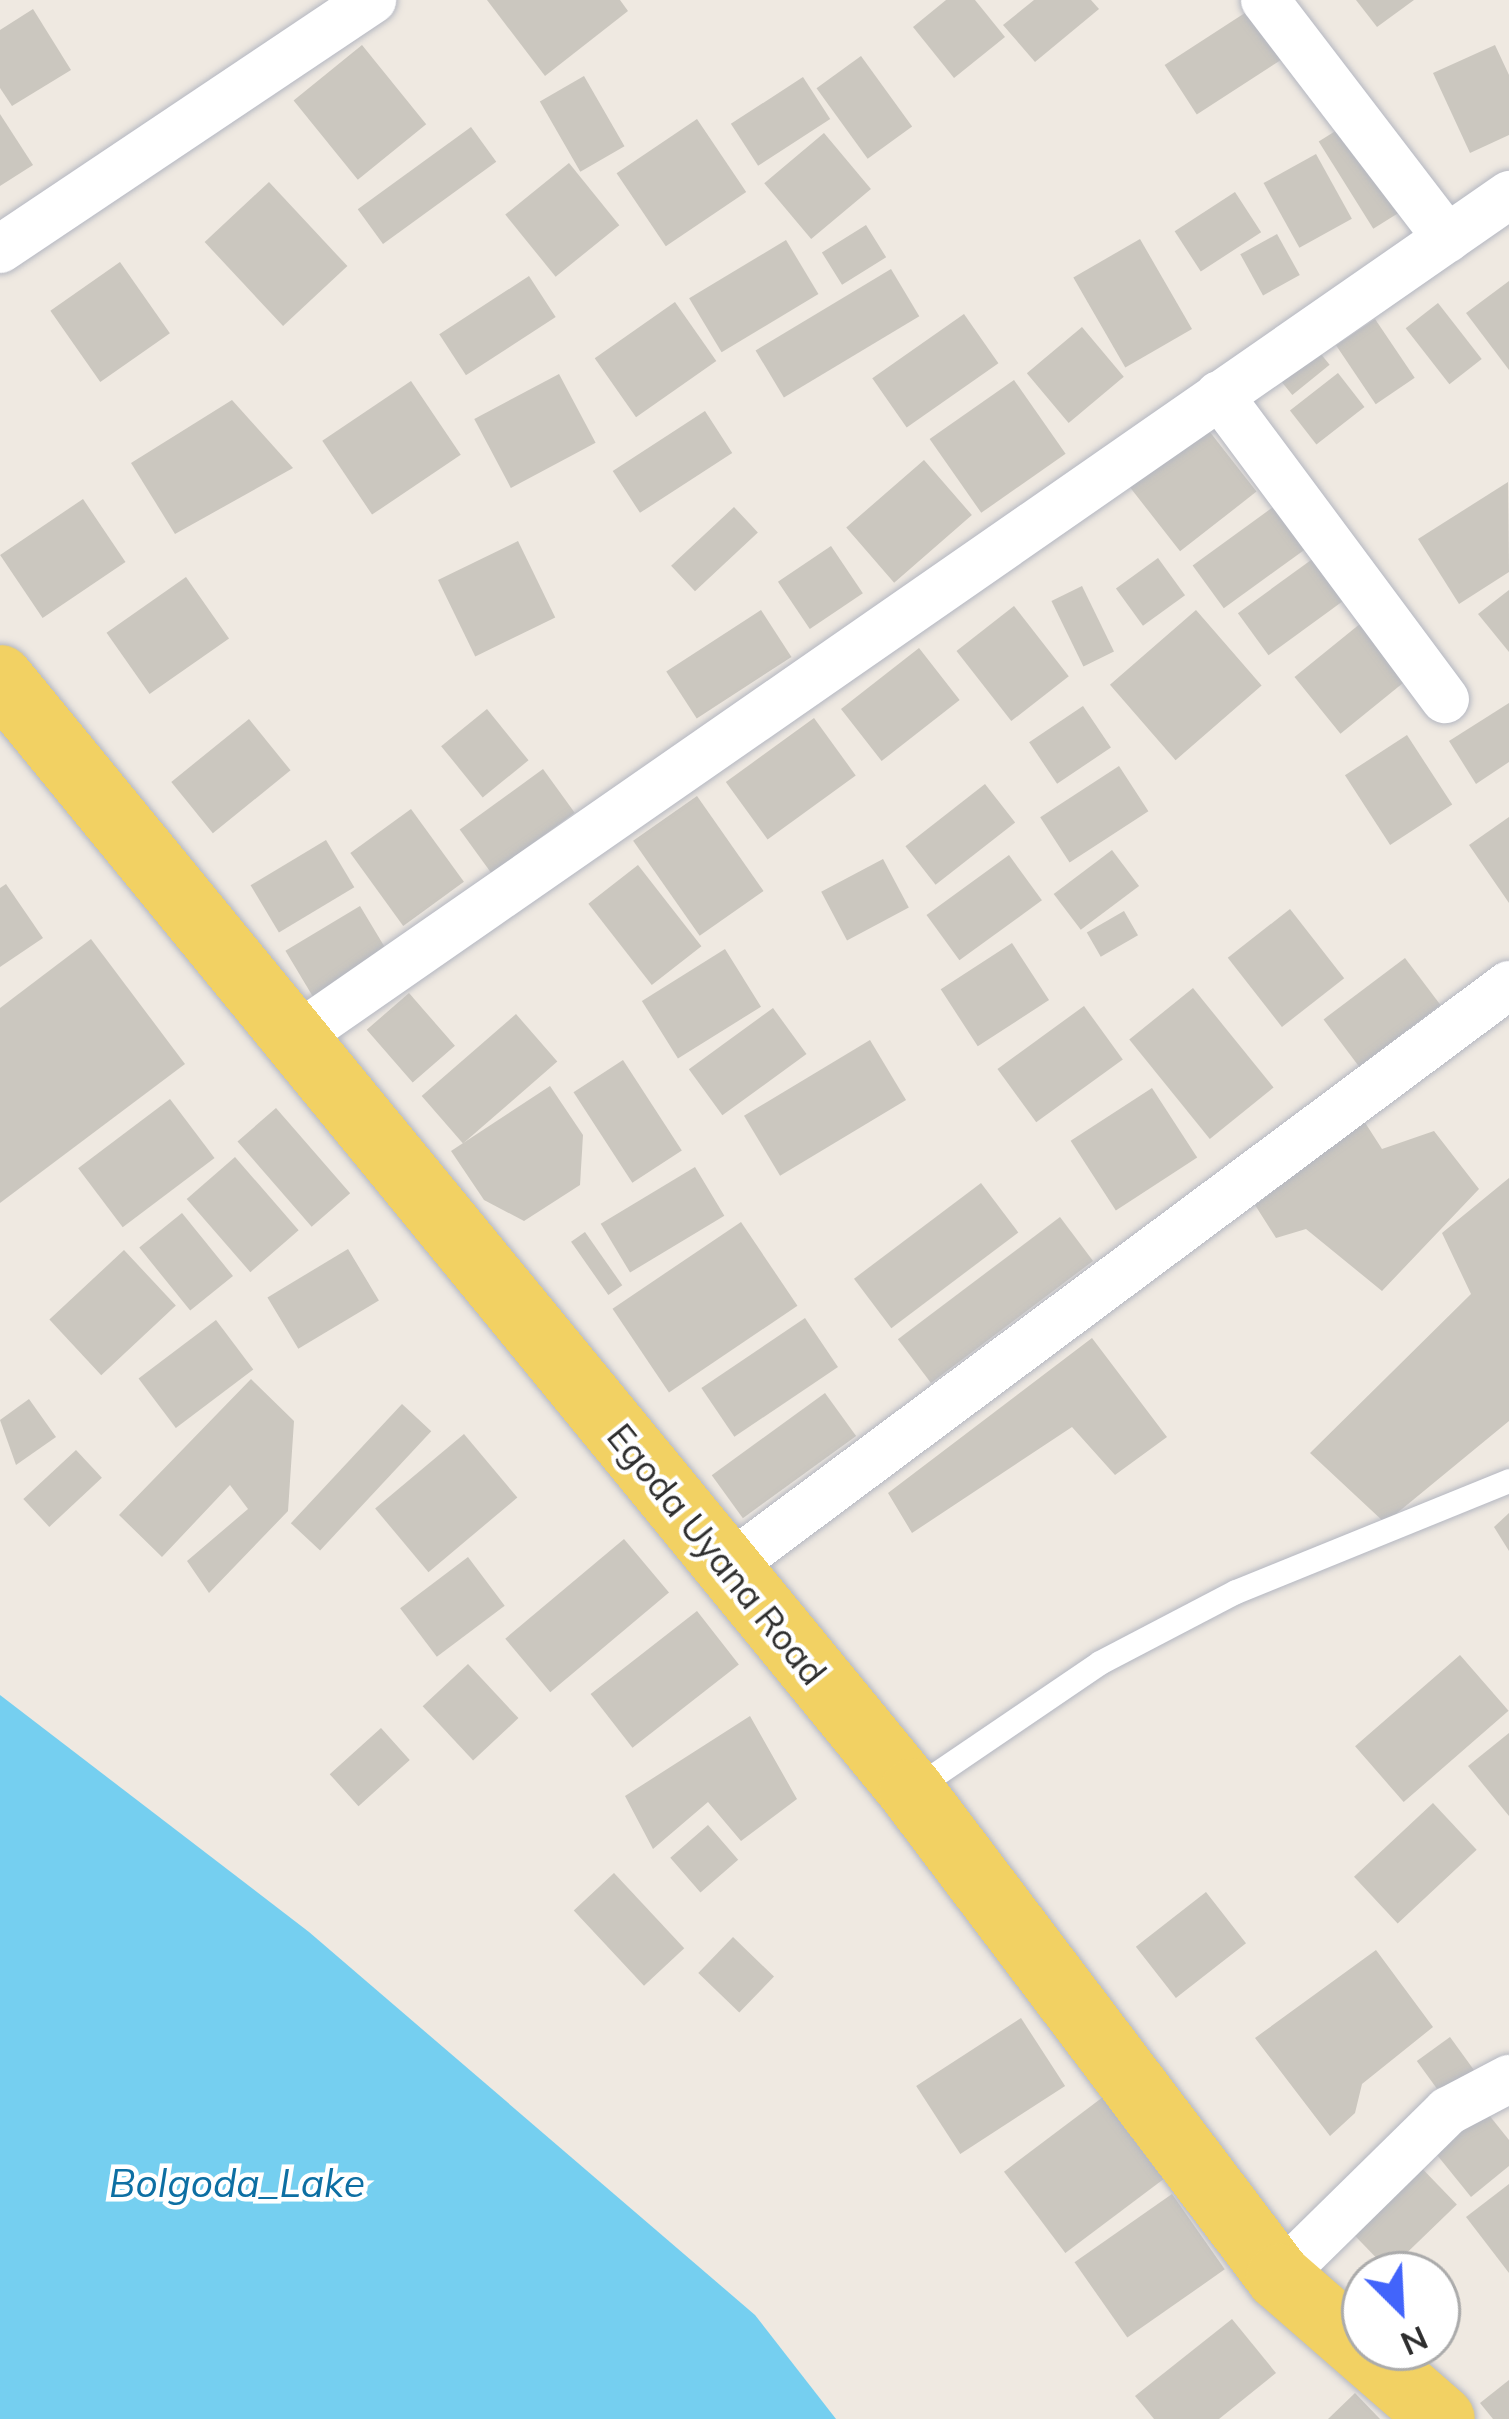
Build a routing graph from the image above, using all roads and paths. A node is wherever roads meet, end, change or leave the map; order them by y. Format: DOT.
graph roads {
  1 [pos="372,0"];
  2 [pos="1265,0"];
  3 [pos="1509,195"];
  4 [pos="1447,238"];
  5 [pos="0,249"];
  6 [pos="1220,395"];
  7 [pos="0,678"];
  8 [pos="1444,699"];
  9 [pos="1509,985"];
  10 [pos="292,1040"];
  11 [pos="1509,1481"];
  12 [pos="728,1568"];
  13 [pos="912,1792"];
  14 [pos="1509,2079"];
  15 [pos="1280,2276"];
  16 [pos="1442,2419"];
  1 -- 5 [label="street"];
  2 -- 4 [label="street"];
  3 -- 4 [label="street"];
  4 -- 6 [label="street"];
  6 -- 8 [label="street"];
  6 -- 10 [label="street"];
  7 -- 10 [label="main road, Egoda Uyana Road"];
  9 -- 12 [label="street"];
  10 -- 12 [label="main road, Egoda Uyana Road"];
  11 -- 13 [label="lane"];
  12 -- 13 [label="main road, Egoda Uyana Road"];
  13 -- 15 [label="main road, Egoda Uyana Road"];
  14 -- 15 [label="street"];
  15 -- 16 [label="main road, Egoda Uyana Road"];
}
